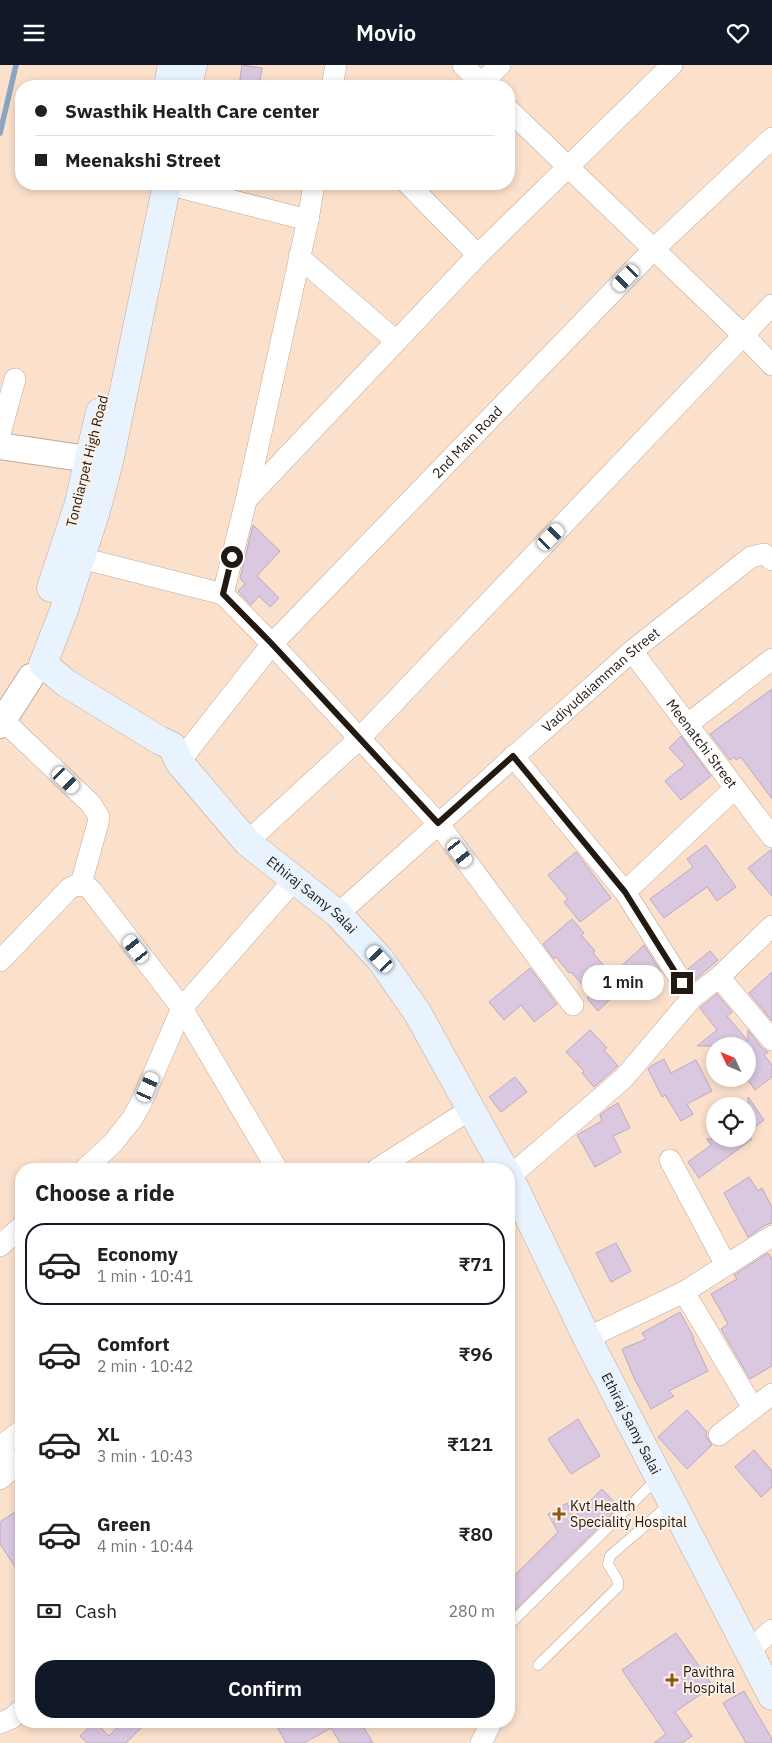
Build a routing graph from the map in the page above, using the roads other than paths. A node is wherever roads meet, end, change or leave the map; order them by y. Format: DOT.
graph roads {
  1 [pos="172,65"];
  2 [pos="193,65"];
  3 [pos="336,65"];
  4 [pos="463,65"];
  5 [pos="500,65"];
  6 [pos="672,65"];
  7 [pos="169,80"];
  8 [pos="189,80"];
  9 [pos="333,80"];
  10 [pos="477,80"];
  11 [pos="486,80"];
  12 [pos="515,116"];
  13 [pos="772,138"];
  14 [pos="568,167"];
  15 [pos="148,190"];
  16 [pos="166,190"];
  17 [pos="190,190"];
  18 [pos="313,190"];
  19 [pos="414,190"];
  20 [pos="308,220"];
  21 [pos="653,250"];
  22 [pos="478,255"];
  23 [pos="300,257"];
  24 [pos="772,305"];
  25 [pos="743,335"];
  26 [pos="396,341"];
  27 [pos="772,365"];
  28 [pos="15,379"];
  29 [pos="0,435"];
  30 [pos="0,446"];
  31 [pos="99,460"];
  32 [pos="246,501"];
  33 [pos="81,558"];
  34 [pos="772,560"];
  35 [pos="223,594"];
  36 [pos="272,644"];
  37 [pos="632,651"];
  38 [pos="770,663"];
  39 [pos="37,670"];
  40 [pos="2,723"];
  41 [pos="688,724"];
  42 [pos="358,739"];
  43 [pos="513,756"];
  44 [pos="179,762"];
  45 [pos="735,788"];
  46 [pos="438,823"];
  47 [pos="772,837"];
  48 [pos="247,842"];
  49 [pos="294,879"];
  50 [pos="80,884"];
  51 [pos="625,892"];
  52 [pos="338,914"];
  53 [pos="772,926"];
  54 [pos="0,961"];
  55 [pos="719,977"];
  56 [pos="692,998"];
  57 [pos="573,1005"];
  58 [pos="182,1008"];
  59 [pos="772,1040"];
  60 [pos="471,1109"];
  61 [pos="670,1161"];
  62 [pos="92,1163"];
  63 [pos="272,1163"];
  64 [pos="386,1163"];
  65 [pos="501,1163"];
  66 [pos="515,1172"];
  67 [pos="515,1189"];
  68 [pos="15,1232"];
  69 [pos="772,1236"];
  70 [pos="0,1246"];
  71 [pos="726,1265"];
  72 [pos="684,1292"];
  73 [pos="588,1338"];
  74 [pos="772,1394"];
  75 [pos="753,1409"];
  76 [pos="15,1435"];
  77 [pos="719,1435"];
  78 [pos="0,1446"];
  79 [pos="658,1478"];
  80 [pos="0,1479"];
  81 [pos="671,1503"];
  82 [pos="515,1619"];
  83 [pos="772,1631"];
  84 [pos="748,1652"];
  85 [pos="538,1665"];
  86 [pos="772,1696"];
  87 [pos="15,1715"];
  88 [pos="0,1723"];
  89 [pos="488,1728"];
  90 [pos="481,1743"];
  1 -- 7 [label="main road"];
  2 -- 8 [label="main road"];
  3 -- 9 [label="street"];
  4 -- 10 [label="street"];
  5 -- 11 [label="street"];
  6 -- 14 [label="street"];
  12 -- 14 [label="street"];
  13 -- 21 [label="street, 2nd Main Road"];
  14 -- 21 [label="street"];
  14 -- 22 [label="street"];
  15 -- 31 [label="main road, Tondiarpet High Road"];
  16 -- 31 [label="main road, Tondiarpet High Road"];
  17 -- 20 [label="street"];
  18 -- 20 [label="street"];
  19 -- 22 [label="street"];
  20 -- 23 [label="street"];
  21 -- 25 [label="street"];
  21 -- 36 [label="street, 2nd Main Road"];
  22 -- 26 [label="street"];
  23 -- 26 [label="street"];
  23 -- 32 [label="street"];
  24 -- 25 [label="street"];
  25 -- 27 [label="street"];
  25 -- 42 [label="street"];
  26 -- 32 [label="street"];
  28 -- 29 [label="street"];
  30 -- 31 [label="street"];
  31 -- 33 [label="main road, Tondiarpet High Road"];
  31 -- 39 [label="main road, Tondiarpet High Road"];
  32 -- 35 [label="street"];
  33 -- 35 [label="street"];
  33 -- 39 [label="main road, Tondiarpet High Road"];
  34 -- 37 [label="street, Vadiyudaiamman Street"];
  35 -- 36 [label="street"];
  36 -- 42 [label="street"];
  36 -- 44 [label="street, 2nd Main Road"];
  37 -- 41 [label="street, Meenatchi Street"];
  37 -- 43 [label="street, Vadiyudaiamman Street"];
  38 -- 41 [label="street"];
  39 -- 40 [label="street, Tondiarpet High Road"];
  39 -- 44 [label="main road, Ethiraj Samy Salai"];
  40 -- 50 [label="street"];
  41 -- 45 [label="street, Meenatchi Street"];
  42 -- 46 [label="street"];
  42 -- 48 [label="street"];
  43 -- 46 [label="street, Vadiyudaiamman Street"];
  43 -- 51 [label="street"];
  44 -- 48 [label="main road, Ethiraj Samy Salai"];
  45 -- 47 [label="street, Meenatchi Street"];
  45 -- 51 [label="street"];
  46 -- 52 [label="street, Vadiyudaiamman Street"];
  46 -- 57 [label="street"];
  48 -- 49 [label="main road, Ethiraj Samy Salai"];
  49 -- 52 [label="main road, Ethiraj Samy Salai"];
  49 -- 58 [label="street"];
  50 -- 54 [label="street"];
  50 -- 58 [label="street"];
  51 -- 56 [label="street"];
  52 -- 60 [label="main road, Ethiraj Samy Salai"];
  53 -- 55 [label="street"];
  55 -- 56 [label="street"];
  55 -- 59 [label="street"];
  56 -- 66 [label="street"];
  58 -- 62 [label="street"];
  58 -- 63 [label="street"];
  60 -- 64 [label="street"];
  60 -- 65 [label="main road, Ethiraj Samy Salai"];
  61 -- 71 [label="street"];
  67 -- 73 [label="main road, Ethiraj Samy Salai"];
  68 -- 70 [label="street"];
  69 -- 71 [label="street"];
  71 -- 72 [label="street"];
  72 -- 73 [label="street"];
  72 -- 75 [label="street"];
  73 -- 79 [label="main road, Ethiraj Samy Salai"];
  74 -- 75 [label="street"];
  75 -- 77 [label="street"];
  76 -- 78 [label="street"];
  78 -- 80 [label="street"];
  79 -- 81 [label="main road, Ethiraj Samy Salai"];
  79 -- 82 [label="lane"];
  81 -- 84 [label="main road, Ethiraj Samy Salai"];
  81 -- 85 [label="lane"];
  83 -- 84 [label="street"];
  84 -- 86 [label="main road, Ethiraj Samy Salai"];
  87 -- 88 [label="street"];
  89 -- 90 [label="street"];
}
